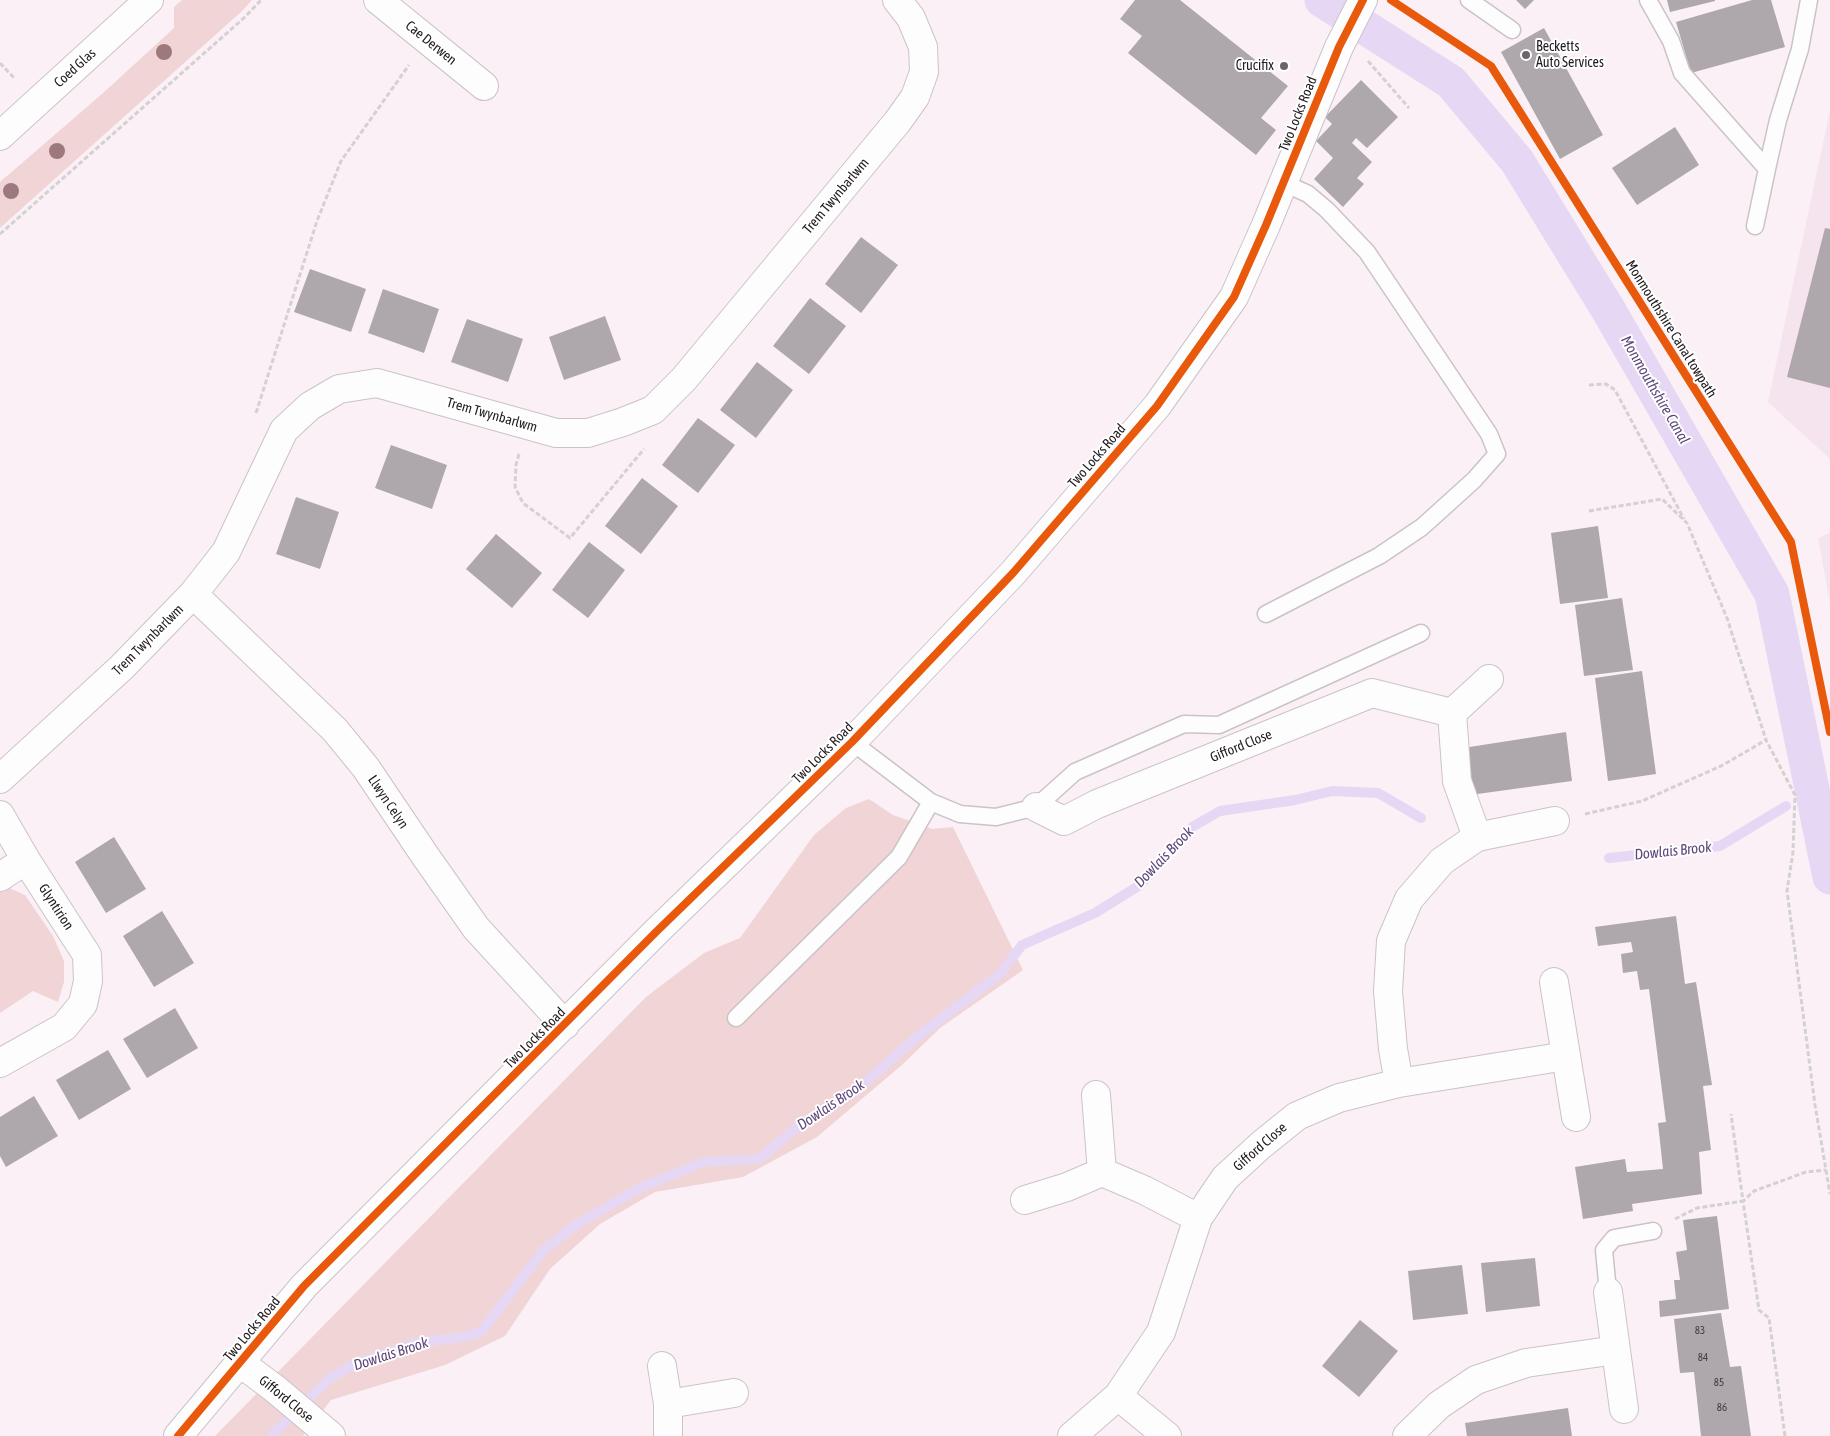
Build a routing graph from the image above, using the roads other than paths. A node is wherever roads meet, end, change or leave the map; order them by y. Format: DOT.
graph roads {
  1 [pos="149,0"];
  2 [pos="378,0"];
  3 [pos="896,0"];
  4 [pos="1363,0"];
  5 [pos="1469,0"];
  6 [pos="1648,0"];
  7 [pos="1809,0"];
  8 [pos="1512,30"];
  9 [pos="484,86"];
  10 [pos="0,136"];
  11 [pos="1767,169"];
  12 [pos="1284,183"];
  13 [pos="1755,226"];
  14 [pos="193,594"];
  15 [pos="1266,614"];
  16 [pos="1421,633"];
  17 [pos="1489,679"];
  18 [pos="1452,713"];
  19 [pos="852,742"];
  20 [pos="0,778"];
  21 [pos="931,802"];
  22 [pos="1036,807"];
  23 [pos="0,815"];
  24 [pos="1555,821"];
  25 [pos="1477,837"];
  26 [pos="26,860"];
  27 [pos="0,876"];
  28 [pos="1554,982"];
  29 [pos="736,1018"];
  30 [pos="565,1025"];
  31 [pos="1566,1056"];
  32 [pos="0,1064"];
  33 [pos="1399,1083"];
  34 [pos="1096,1095"];
  35 [pos="1576,1117"];
  36 [pos="1102,1172"];
  37 [pos="1024,1200"];
  38 [pos="1198,1218"];
  39 [pos="1653,1231"];
  40 [pos="1608,1292"];
  41 [pos="1616,1350"];
  42 [pos="239,1362"];
  43 [pos="662,1366"];
  44 [pos="734,1393"];
  45 [pos="1118,1396"];
  46 [pos="668,1404"];
  47 [pos="1624,1409"];
  48 [pos="328,1433"];
  49 [pos="178,1436"];
  50 [pos="668,1436"];
  51 [pos="1072,1436"];
  52 [pos="1168,1436"];
  53 [pos="1407,1436"];
  1 -- 10 [label="street, Coed Glas"];
  2 -- 9 [label="street, Cae Derwen"];
  3 -- 14 [label="street, Trem Twynbarlwm"];
  4 -- 12 [label="street, Two Locks Road"];
  5 -- 8 [label="lane"];
  6 -- 11 [label="lane"];
  7 -- 11 [label="lane"];
  11 -- 13 [label="lane"];
  12 -- 15 [label="lane"];
  12 -- 19 [label="street, Two Locks Road"];
  14 -- 20 [label="street, Trem Twynbarlwm"];
  14 -- 30 [label="street, Llwyn Celyn"];
  16 -- 22 [label="lane"];
  17 -- 18 [label="street"];
  18 -- 22 [label="street, Gifford Close"];
  18 -- 25 [label="street"];
  19 -- 21 [label="lane"];
  19 -- 30 [label="street, Two Locks Road"];
  21 -- 22 [label="lane"];
  21 -- 29 [label="lane"];
  23 -- 26 [label="street, Glyntirion"];
  24 -- 25 [label="street"];
  25 -- 33 [label="street"];
  26 -- 27 [label="street"];
  26 -- 32 [label="street, Glyntirion"];
  28 -- 31 [label="street"];
  30 -- 42 [label="street, Two Locks Road"];
  31 -- 33 [label="street, Gifford Close"];
  31 -- 35 [label="street"];
  33 -- 38 [label="street, Gifford Close"];
  34 -- 36 [label="street"];
  36 -- 37 [label="street"];
  36 -- 38 [label="street"];
  38 -- 45 [label="street, Gifford Close"];
  39 -- 40 [label="lane"];
  40 -- 41 [label="street"];
  41 -- 47 [label="street"];
  41 -- 53 [label="street"];
  42 -- 48 [label="street, Gifford Close"];
  42 -- 49 [label="street, Two Locks Road"];
  43 -- 46 [label="street"];
  44 -- 46 [label="street"];
  45 -- 51 [label="street, Gifford Close"];
  45 -- 52 [label="street"];
  46 -- 50 [label="street"];
}
